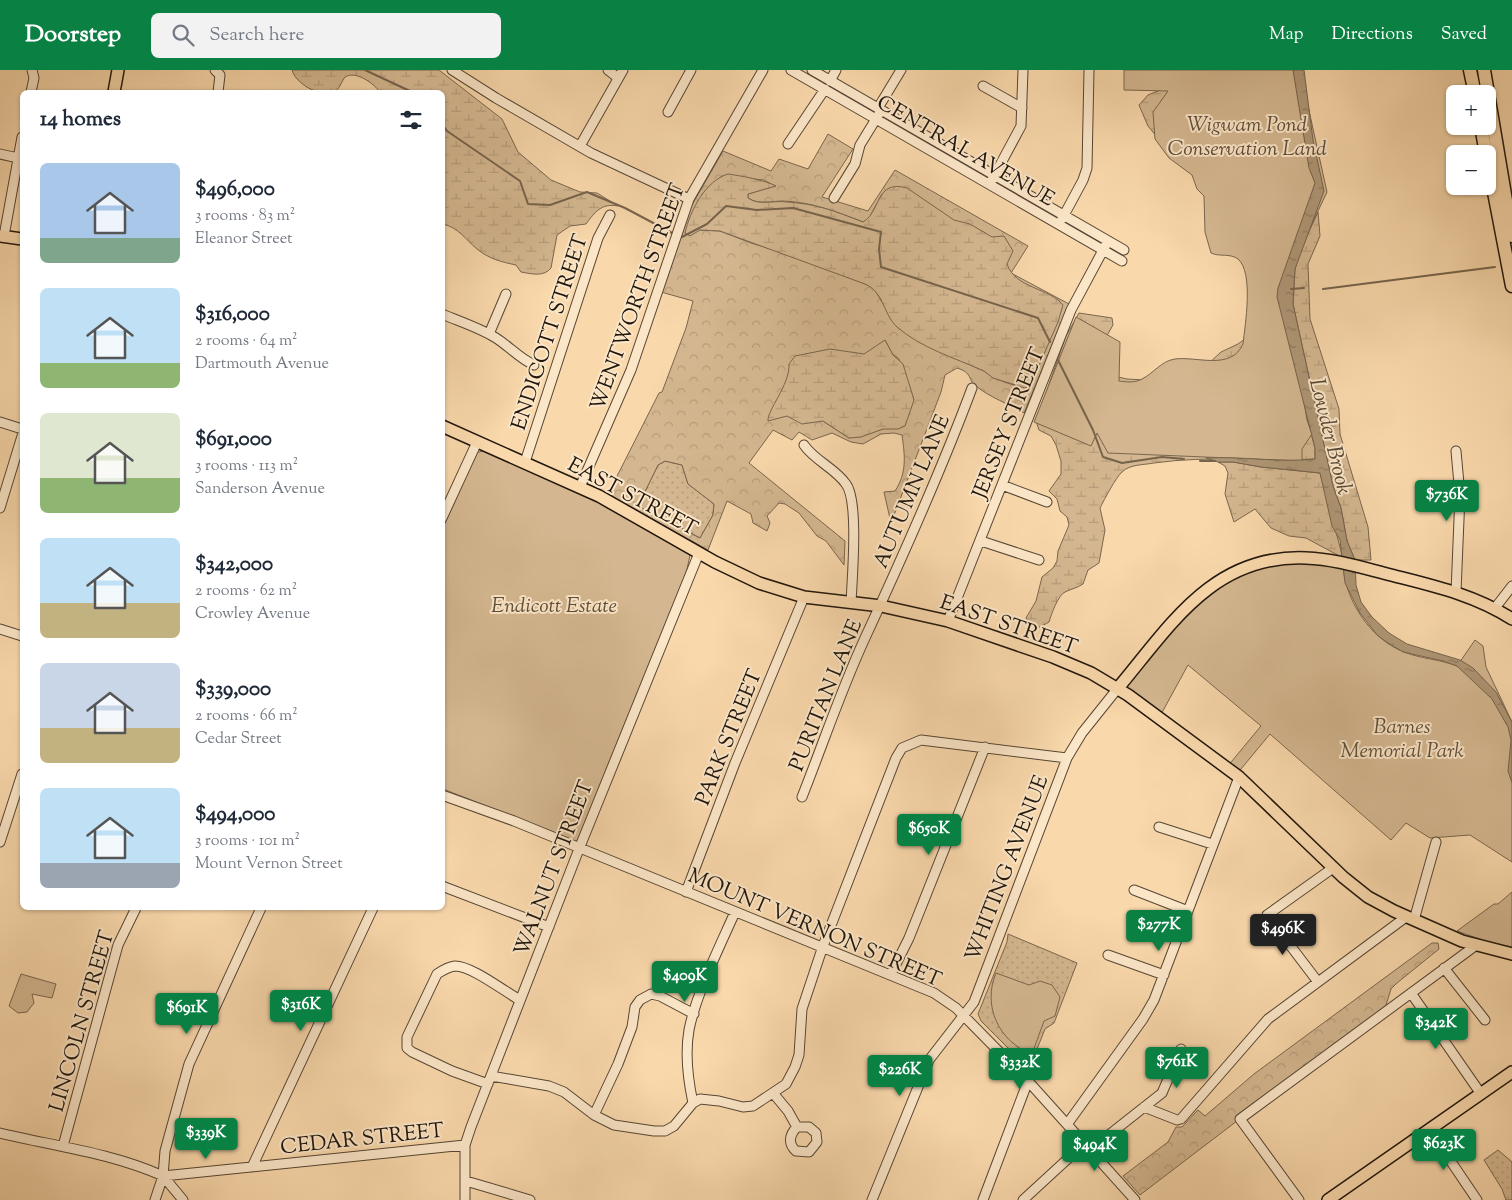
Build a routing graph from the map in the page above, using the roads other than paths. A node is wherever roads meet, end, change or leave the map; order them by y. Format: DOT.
graph roads {
  1 [pos="32,70"];
  2 [pos="118,70"];
  3 [pos="452,70"];
  4 [pos="608,70"];
  5 [pos="691,70"];
  6 [pos="763,70"];
  7 [pos="791,70"];
  8 [pos="812,70"];
  9 [pos="836,70"];
  10 [pos="901,70"];
  11 [pos="1023,70"];
  12 [pos="1089,70"];
  13 [pos="1470,70"];
  14 [pos="1484,70"];
  15 [pos="217,72"];
  16 [pos="621,74"];
  17 [pos="830,80"];
  18 [pos="1473,85"];
  19 [pos="983,86"];
  20 [pos="824,89"];
  21 [pos="31,90"];
  22 [pos="114,90"];
  23 [pos="218,90"];
  24 [pos="1022,108"];
  25 [pos="880,109"];
  26 [pos="668,112"];
  27 [pos="876,119"];
  28 [pos="788,144"];
  29 [pos="580,146"];
  30 [pos="20,148"];
  31 [pos="0,154"];
  32 [pos="18,158"];
  33 [pos="994,175"];
  34 [pos="989,184"];
  35 [pos="1495,195"];
  36 [pos="834,198"];
  37 [pos="689,199"];
  38 [pos="610,215"];
  39 [pos="1064,215"];
  40 [pos="1059,224"];
  41 [pos="2,236"];
  42 [pos="1512,236"];
  43 [pos="20,239"];
  44 [pos="1108,241"];
  45 [pos="1104,250"];
  46 [pos="1124,250"];
  47 [pos="1122,261"];
  48 [pos="1512,286"];
  49 [pos="506,294"];
  50 [pos="445,315"];
  51 [pos="489,334"];
  52 [pos="534,365"];
  53 [pos="972,388"];
  54 [pos="0,422"];
  55 [pos="445,427"];
  56 [pos="20,428"];
  57 [pos="477,442"];
  58 [pos="20,443"];
  59 [pos="804,444"];
  60 [pos="1456,451"];
  61 [pos="526,462"];
  62 [pos="1002,485"];
  63 [pos="580,487"];
  64 [pos="1047,502"];
  65 [pos="0,508"];
  66 [pos="445,511"];
  67 [pos="981,541"];
  68 [pos="699,553"];
  69 [pos="1039,560"];
  70 [pos="1512,586"];
  71 [pos="1456,592"];
  72 [pos="804,597"];
  73 [pos="851,603"];
  74 [pos="881,606"];
  75 [pos="1495,608"];
  76 [pos="1512,619"];
  77 [pos="948,620"];
  78 [pos="0,628"];
  79 [pos="20,635"];
  80 [pos="1118,688"];
  81 [pos="985,747"];
  82 [pos="1067,758"];
  83 [pos="1239,777"];
  84 [pos="20,780"];
  85 [pos="445,796"];
  86 [pos="802,797"];
  87 [pos="1159,827"];
  88 [pos="0,842"];
  89 [pos="1436,842"];
  90 [pos="1212,844"];
  91 [pos="579,849"];
  92 [pos="1333,868"];
  93 [pos="445,887"];
  94 [pos="1134,890"];
  95 [pos="686,892"];
  96 [pos="135,910"];
  97 [pos="260,910"];
  98 [pos="372,910"];
  99 [pos="1188,911"];
  100 [pos="735,912"];
  101 [pos="1410,918"];
  102 [pos="549,927"];
  103 [pos="823,946"];
  104 [pos="1475,946"];
  105 [pos="1512,954"];
  106 [pos="1108,955"];
  107 [pos="1444,968"];
  108 [pos="891,974"];
  109 [pos="1164,975"];
  110 [pos="1318,982"];
  111 [pos="1411,993"];
  112 [pos="520,1000"];
  113 [pos="694,1014"];
  114 [pos="964,1016"];
  115 [pos="1485,1020"];
  116 [pos="1181,1050"];
  117 [pos="1512,1072"];
  118 [pos="489,1080"];
  119 [pos="1028,1081"];
  120 [pos="773,1093"];
  121 [pos="1481,1094"];
  122 [pos="693,1103"];
  123 [pos="1144,1107"];
  124 [pos="594,1115"];
  125 [pos="1068,1123"];
  126 [pos="797,1127"];
  127 [pos="1430,1129"];
  128 [pos="1,1136"];
  129 [pos="465,1145"];
  130 [pos="63,1146"];
  131 [pos="1088,1146"];
  132 [pos="252,1167"];
  133 [pos="163,1176"];
  134 [pos="466,1182"];
  135 [pos="1331,1199"];
  136 [pos="155,1200"];
  137 [pos="183,1200"];
  138 [pos="465,1200"];
  139 [pos="530,1200"];
  140 [pos="872,1200"];
  141 [pos="983,1200"];
  142 [pos="1023,1200"];
  143 [pos="1135,1200"];
  144 [pos="1300,1200"];
  145 [pos="1477,1200"];
  1 -- 21 [label="street"];
  2 -- 22 [label="main road"];
  3 -- 29 [label="street"];
  4 -- 16 [label="street"];
  5 -- 26 [label="street"];
  6 -- 37 [label="street, WENTWORTH STREET"];
  7 -- 20 [label="street, CENTRAL AVENUE"];
  8 -- 17 [label="street, CENTRAL AVENUE"];
  9 -- 17 [label="street"];
  10 -- 25 [label="street"];
  11 -- 24 [label="street"];
  12 -- 39 [label="street"];
  13 -- 18 [label="highway"];
  14 -- 42 [label="highway"];
  15 -- 23 [label="street"];
  16 -- 29 [label="street"];
  17 -- 25 [label="street, CENTRAL AVENUE"];
  19 -- 24 [label="street"];
  20 -- 27 [label="street, CENTRAL AVENUE"];
  20 -- 28 [label="street"];
  24 -- 33 [label="street"];
  25 -- 27 [label="street"];
  25 -- 33 [label="street, CENTRAL AVENUE"];
  27 -- 34 [label="street, CENTRAL AVENUE"];
  27 -- 36 [label="street"];
  29 -- 37 [label="street"];
  30 -- 32 [label="street"];
  31 -- 32 [label="street"];
  32 -- 41 [label="street"];
  33 -- 34 [label="street"];
  33 -- 39 [label="street, CENTRAL AVENUE"];
  34 -- 40 [label="street, CENTRAL AVENUE"];
  35 -- 48 [label="highway"];
  37 -- 63 [label="street, WENTWORTH STREET"];
  38 -- 61 [label="street, ENDICOTT STREET"];
  39 -- 40 [label="street"];
  39 -- 44 [label="street, CENTRAL AVENUE"];
  40 -- 45 [label="street, CENTRAL AVENUE"];
  41 -- 43 [label="main road"];
  44 -- 45 [label="street, JERSEY STREET"];
  44 -- 46 [label="street, CENTRAL AVENUE"];
  45 -- 47 [label="street, CENTRAL AVENUE"];
  45 -- 62 [label="street, JERSEY STREET"];
  49 -- 51 [label="street"];
  50 -- 51 [label="street"];
  51 -- 52 [label="street"];
  53 -- 74 [label="street, AUTUMN LANE"];
  54 -- 56 [label="street"];
  55 -- 57 [label="main road, EAST STREET"];
  57 -- 61 [label="main road, EAST STREET"];
  57 -- 66 [label="street"];
  58 -- 65 [label="street"];
  59 -- 73 [label="street"];
  60 -- 71 [label="street"];
  61 -- 63 [label="main road, EAST STREET"];
  62 -- 64 [label="street"];
  62 -- 67 [label="street, JERSEY STREET"];
  63 -- 68 [label="main road, EAST STREET"];
  67 -- 69 [label="street"];
  67 -- 77 [label="street, JERSEY STREET"];
  68 -- 72 [label="main road, EAST STREET"];
  68 -- 91 [label="street, WALNUT STREET"];
  70 -- 75 [label="street"];
  71 -- 75 [label="main road"];
  71 -- 80 [label="main road"];
  72 -- 73 [label="main road, EAST STREET"];
  72 -- 95 [label="street, PARK STREET"];
  73 -- 74 [label="main road, EAST STREET"];
  74 -- 77 [label="main road, EAST STREET"];
  74 -- 86 [label="street, PURITAN LANE"];
  75 -- 76 [label="main road"];
  77 -- 80 [label="main road, EAST STREET"];
  78 -- 79 [label="street"];
  80 -- 82 [label="street, WHITING AVENUE"];
  80 -- 83 [label="main road, EAST STREET"];
  81 -- 82 [label="street"];
  81 -- 103 [label="street"];
  81 -- 108 [label="street"];
  82 -- 114 [label="street, WHITING AVENUE"];
  83 -- 90 [label="street"];
  83 -- 92 [label="main road, EAST STREET"];
  84 -- 88 [label="street"];
  85 -- 91 [label="street, MOUNT VERNON STREET"];
  87 -- 90 [label="street"];
  89 -- 101 [label="street"];
  90 -- 99 [label="street"];
  91 -- 95 [label="street, MOUNT VERNON STREET"];
  91 -- 102 [label="street, WALNUT STREET"];
  92 -- 101 [label="main road, EAST STREET"];
  92 -- 110 [label="street"];
  93 -- 102 [label="street"];
  94 -- 99 [label="street"];
  95 -- 100 [label="street, MOUNT VERNON STREET"];
  96 -- 130 [label="street, LINCOLN STREET"];
  97 -- 133 [label="street"];
  98 -- 132 [label="street"];
  99 -- 109 [label="street"];
  100 -- 103 [label="street, MOUNT VERNON STREET"];
  100 -- 113 [label="street"];
  101 -- 104 [label="main road, EAST STREET"];
  101 -- 110 [label="street"];
  102 -- 112 [label="street, WALNUT STREET"];
  103 -- 108 [label="street, MOUNT VERNON STREET"];
  103 -- 120 [label="street"];
  104 -- 105 [label="main road, EAST STREET"];
  104 -- 107 [label="street"];
  106 -- 109 [label="street"];
  107 -- 111 [label="street"];
  107 -- 115 [label="street"];
  108 -- 114 [label="street, MOUNT VERNON STREET"];
  109 -- 125 [label="street"];
  110 -- 123 [label="street"];
  111 -- 121 [label="street"];
  111 -- 144 [label="street"];
  112 -- 118 [label="street, WALNUT STREET"];
  112 -- 118 [label="street"];
  113 -- 122 [label="street"];
  113 -- 124 [label="street"];
  114 -- 119 [label="street, MOUNT VERNON STREET"];
  114 -- 140 [label="street, WHITING AVENUE"];
  116 -- 123 [label="street"];
  117 -- 121 [label="main road"];
  118 -- 124 [label="street"];
  118 -- 129 [label="street, WALNUT STREET"];
  119 -- 125 [label="street, MOUNT VERNON STREET"];
  119 -- 141 [label="street"];
  120 -- 122 [label="street"];
  120 -- 126 [label="street"];
  121 -- 127 [label="main road"];
  122 -- 124 [label="street"];
  123 -- 131 [label="street"];
  125 -- 131 [label="street, MOUNT VERNON STREET"];
  127 -- 135 [label="main road"];
  127 -- 145 [label="street"];
  128 -- 130 [label="street, CEDAR STREET"];
  129 -- 132 [label="street, CEDAR STREET"];
  129 -- 134 [label="street, WALNUT STREET"];
  130 -- 133 [label="street, CEDAR STREET"];
  131 -- 142 [label="street"];
  131 -- 143 [label="street, MOUNT VERNON STREET"];
  132 -- 133 [label="street, CEDAR STREET"];
  133 -- 136 [label="street"];
  133 -- 137 [label="street"];
  134 -- 138 [label="street, WALNUT STREET"];
  134 -- 139 [label="street"];
}
